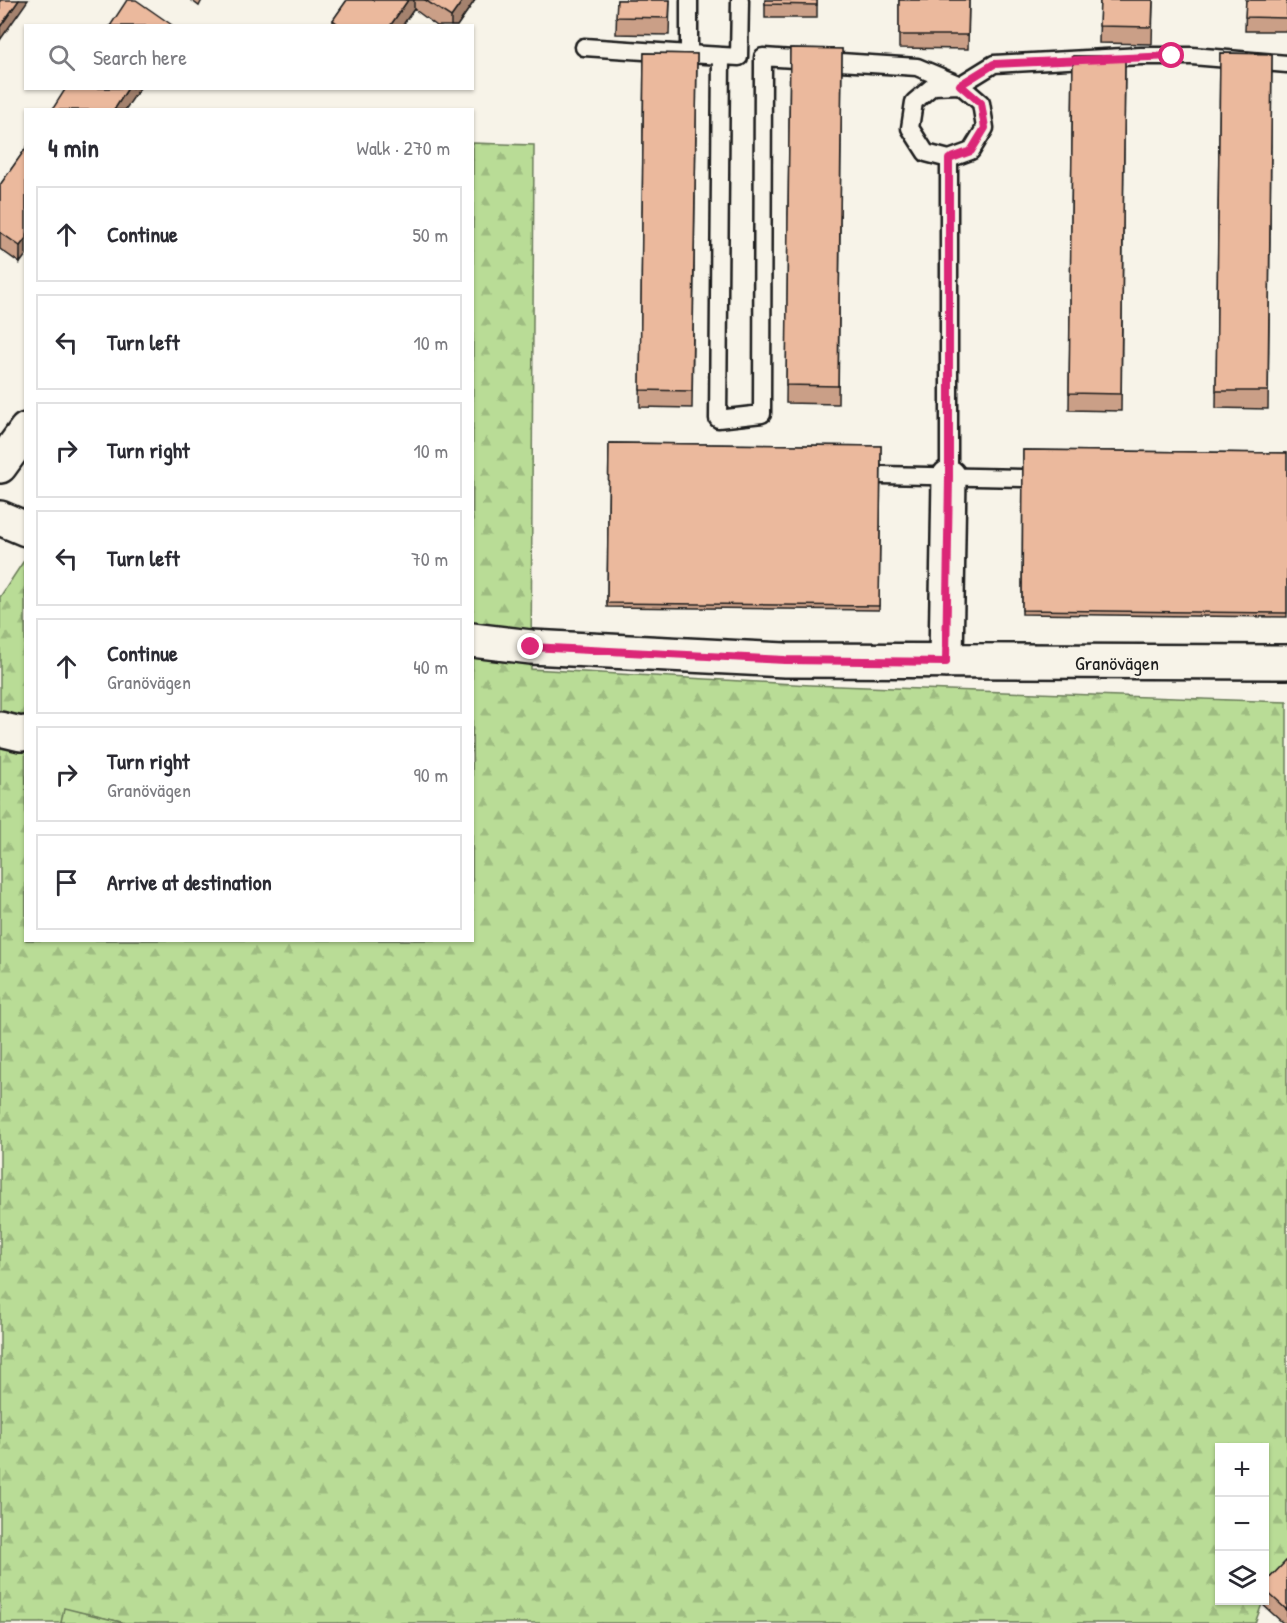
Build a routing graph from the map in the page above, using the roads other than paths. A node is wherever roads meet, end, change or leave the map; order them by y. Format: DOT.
graph roads {
  1 [pos="689,0"];
  2 [pos="740,0"];
  3 [pos="584,47"];
  4 [pos="689,54"];
  5 [pos="721,57"];
  6 [pos="739,57"];
  7 [pos="764,57"];
  8 [pos="1287,64"];
  9 [pos="960,85"];
  10 [pos="949,159"];
  11 [pos="24,433"];
  12 [pos="0,466"];
  13 [pos="881,475"];
  14 [pos="949,477"];
  15 [pos="1023,478"];
  16 [pos="0,518"];
  17 [pos="24,528"];
  18 [pos="474,640"];
  19 [pos="946,662"];
  20 [pos="1287,662"];
  21 [pos="0,729"];
  22 [pos="24,733"];
  1 -- 4 [label="lane"];
  2 -- 6 [label="lane"];
  3 -- 4 [label="lane"];
  4 -- 5 [label="lane"];
  5 -- 6 [label="lane"];
  5 -- 7 [label="lane"];
  6 -- 7 [label="lane"];
  7 -- 9 [label="lane"];
  8 -- 9 [label="lane"];
  9 -- 10 [label="lane"];
  9 -- 10 [label="lane"];
  10 -- 14 [label="lane"];
  11 -- 12 [label="street"];
  13 -- 14 [label="lane"];
  14 -- 15 [label="lane"];
  14 -- 19 [label="street"];
  16 -- 17 [label="street"];
  18 -- 19 [label="street, Granövägen"];
  19 -- 20 [label="street, Granövägen"];
  21 -- 22 [label="street"];
}
